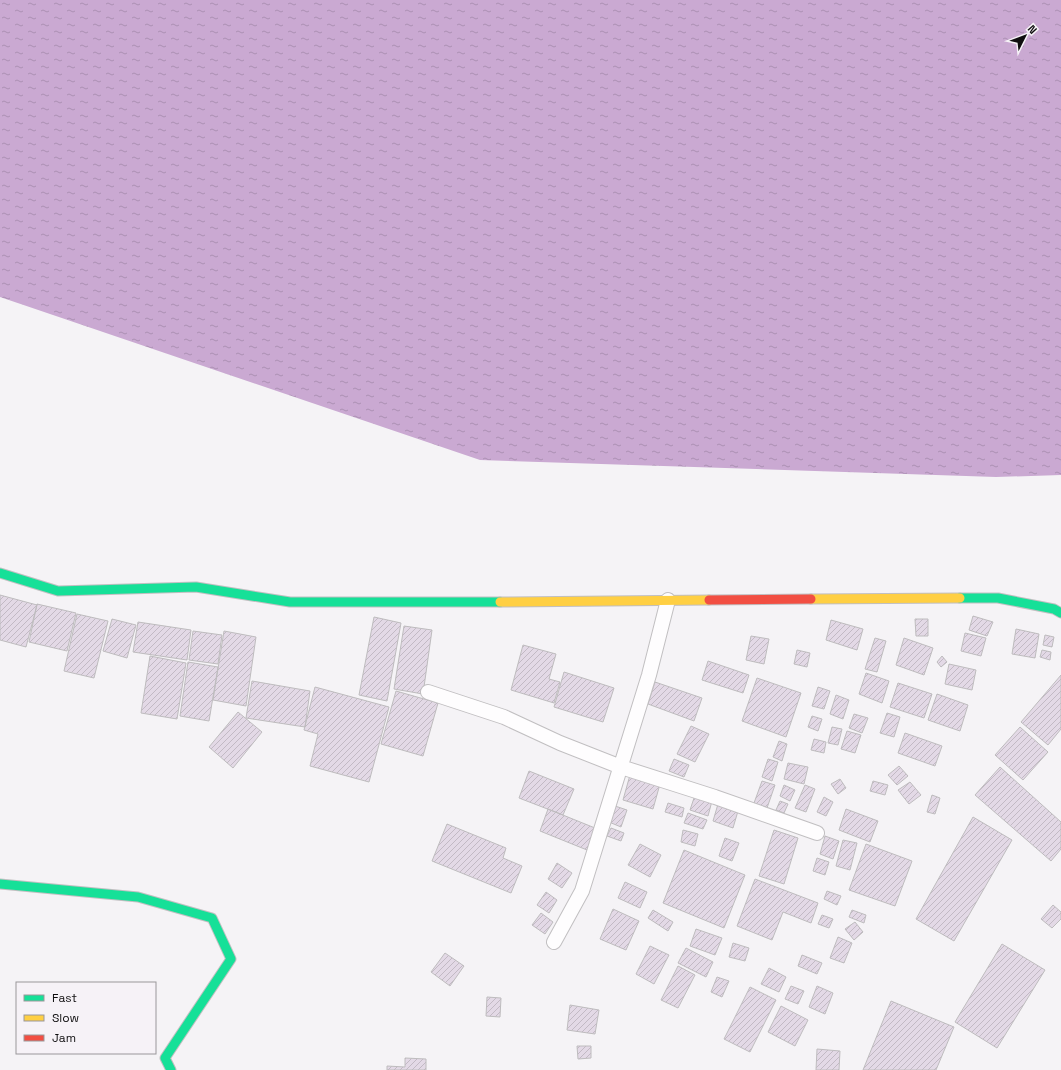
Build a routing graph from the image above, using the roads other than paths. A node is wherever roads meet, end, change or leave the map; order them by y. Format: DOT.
graph roads {
  1 [pos="0,573"];
  2 [pos="668,600"];
  3 [pos="1061,613"];
  4 [pos="428,692"];
  5 [pos="621,767"];
  6 [pos="816,833"];
  7 [pos="0,884"];
  8 [pos="554,942"];
  9 [pos="170,1070"];
  1 -- 2 [label="street"];
  2 -- 3 [label="street"];
  2 -- 5 [label="lane"];
  4 -- 5 [label="lane"];
  5 -- 6 [label="lane"];
  5 -- 8 [label="lane"];
  7 -- 9 [label="street"];
}
